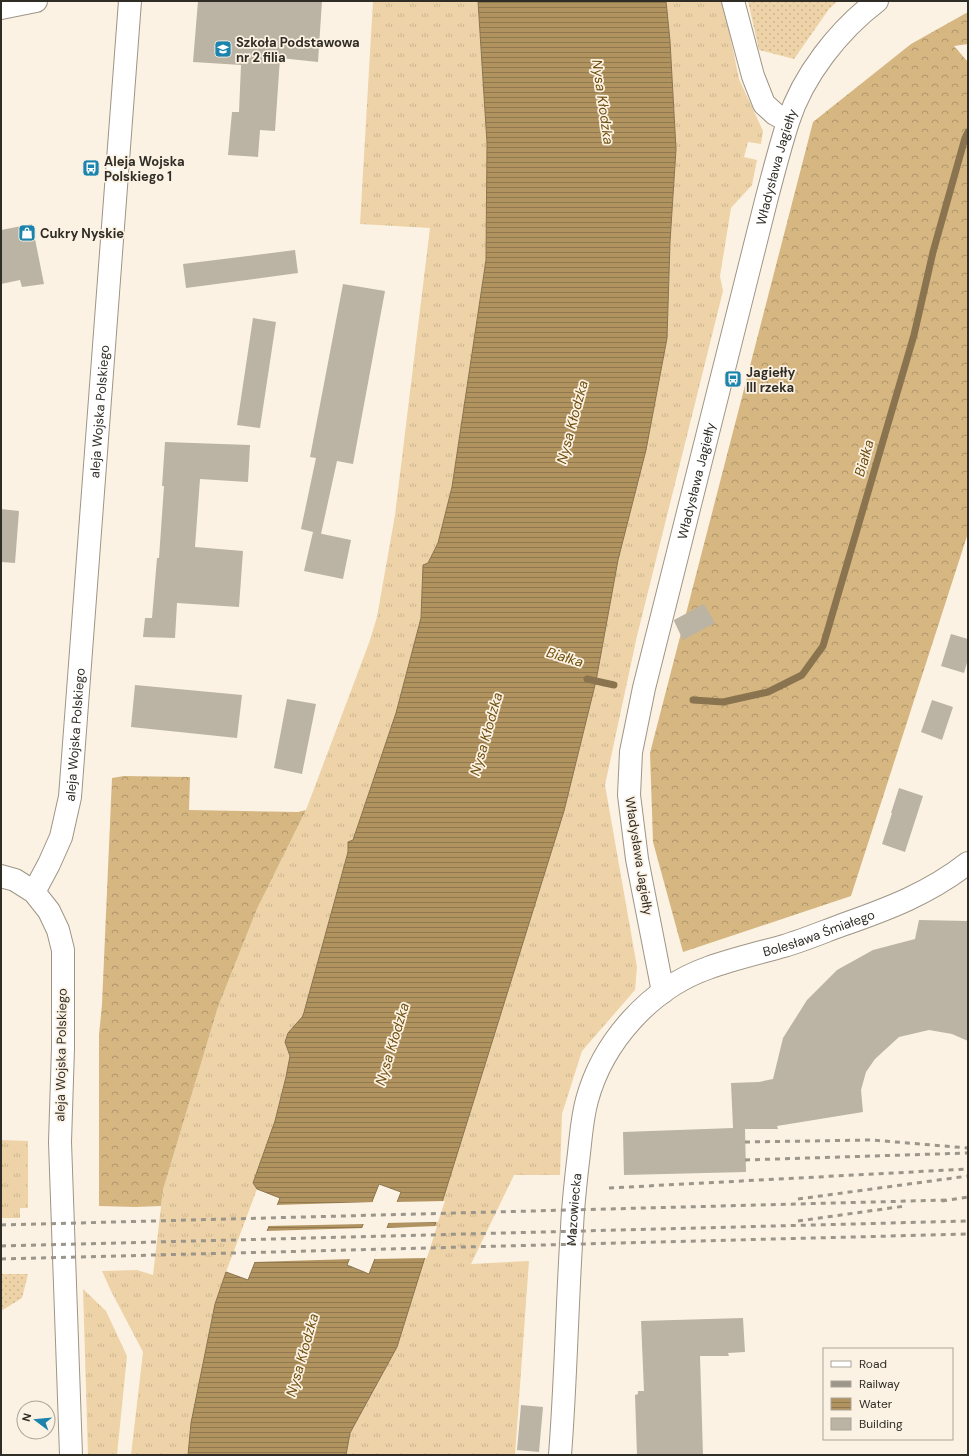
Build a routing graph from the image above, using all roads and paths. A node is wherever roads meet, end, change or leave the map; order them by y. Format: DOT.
graph roads {
  1 [pos="36,1"];
  2 [pos="130,1"];
  3 [pos="733,1"];
  4 [pos="877,1"];
  5 [pos="1,8"];
  6 [pos="788,121"];
  7 [pos="966,867"];
  8 [pos="1,876"];
  9 [pos="34,892"];
  10 [pos="663,992"];
  11 [pos="71,1455"];
  12 [pos="560,1455"];
  1 -- 5 [label="street"];
  2 -- 9 [label="street, aleja Wojska Polskiego"];
  3 -- 6 [label="street"];
  4 -- 6 [label="street, Władysława Jagiełły"];
  6 -- 10 [label="street, Władysława Jagiełły"];
  7 -- 10 [label="street, Bolesława Śmiałego"];
  8 -- 9 [label="street"];
  9 -- 11 [label="street, aleja Wojska Polskiego"];
  10 -- 12 [label="street, Mazowiecka"];
}
